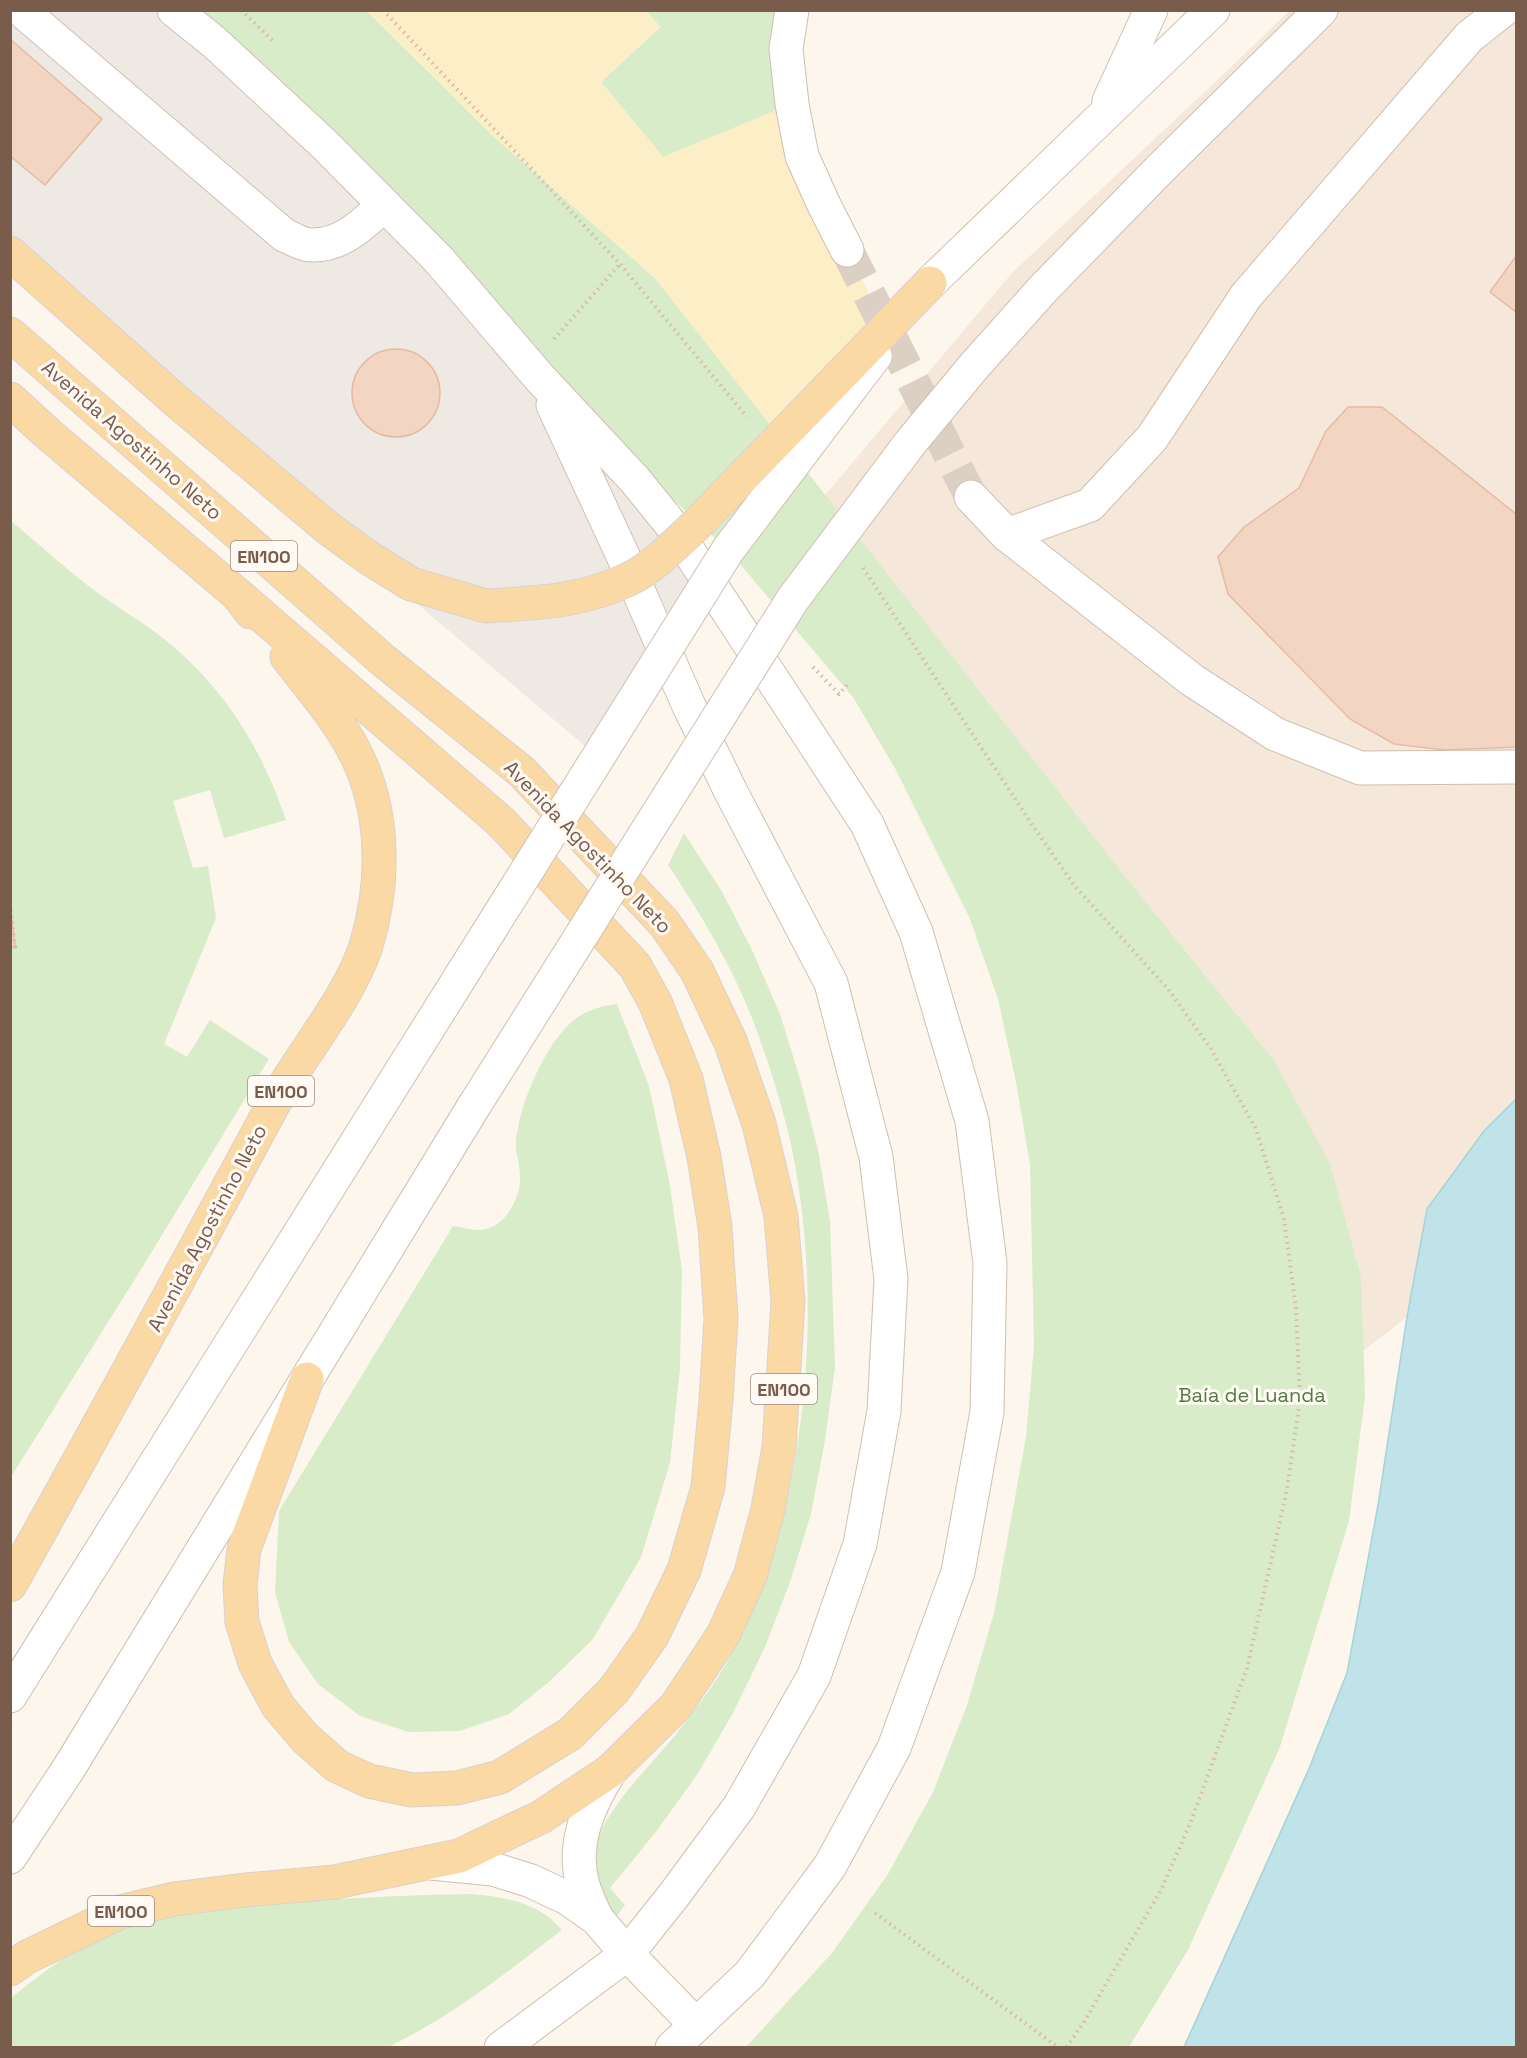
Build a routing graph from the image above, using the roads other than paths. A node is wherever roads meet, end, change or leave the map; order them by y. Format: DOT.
graph roads {
  1 [pos="21,10"];
  2 [pos="174,10"];
  3 [pos="792,10"];
  4 [pos="1151,10"];
  5 [pos="1214,10"];
  6 [pos="1321,10"];
  7 [pos="1503,10"];
  8 [pos="1101,119"];
  9 [pos="384,205"];
  10 [pos="847,250"];
  11 [pos="10,253"];
  12 [pos="930,283"];
  13 [pos="10,334"];
  14 [pos="539,376"];
  15 [pos="10,399"];
  16 [pos="971,497"];
  17 [pos="1007,535"];
  18 [pos="238,595"];
  19 [pos="1516,767"];
  20 [pos="307,1378"];
  21 [pos="10,1585"];
  22 [pos="10,1696"];
  23 [pos="610,1771"];
  24 [pos="10,1857"];
  25 [pos="430,1863"];
  26 [pos="597,1919"];
  27 [pos="627,1954"];
  28 [pos="10,1969"];
  29 [pos="696,2025"];
  30 [pos="501,2048"];
  31 [pos="672,2048"];
  1 -- 9 [label="street"];
  2 -- 9 [label="street"];
  3 -- 10 [label="street"];
  4 -- 8 [label="street"];
  5 -- 8 [label="street"];
  6 -- 20 [label="street, bridge"];
  7 -- 17 [label="street"];
  8 -- 12 [label="street"];
  9 -- 14 [label="street"];
  11 -- 12 [label="main road, bridge"];
  12 -- 22 [label="street, bridge"];
  13 -- 23 [label="main road, Avenida Agostinho Neto / EN100"];
  14 -- 27 [label="street"];
  14 -- 29 [label="street"];
  15 -- 18 [label="main road, Avenida Agostinho Neto / EN100"];
  16 -- 17 [label="street"];
  17 -- 19 [label="street"];
  18 -- 20 [label="main road"];
  18 -- 21 [label="main road, Avenida Agostinho Neto / EN100"];
  20 -- 24 [label="street"];
  23 -- 25 [label="main road, Avenida Agostinho Neto / EN100"];
  23 -- 26 [label="street"];
  25 -- 26 [label="street"];
  25 -- 28 [label="main road, Avenida Agostinho Neto / EN100"];
  26 -- 27 [label="street"];
  27 -- 29 [label="street"];
  27 -- 30 [label="street"];
  29 -- 31 [label="street"];
}
